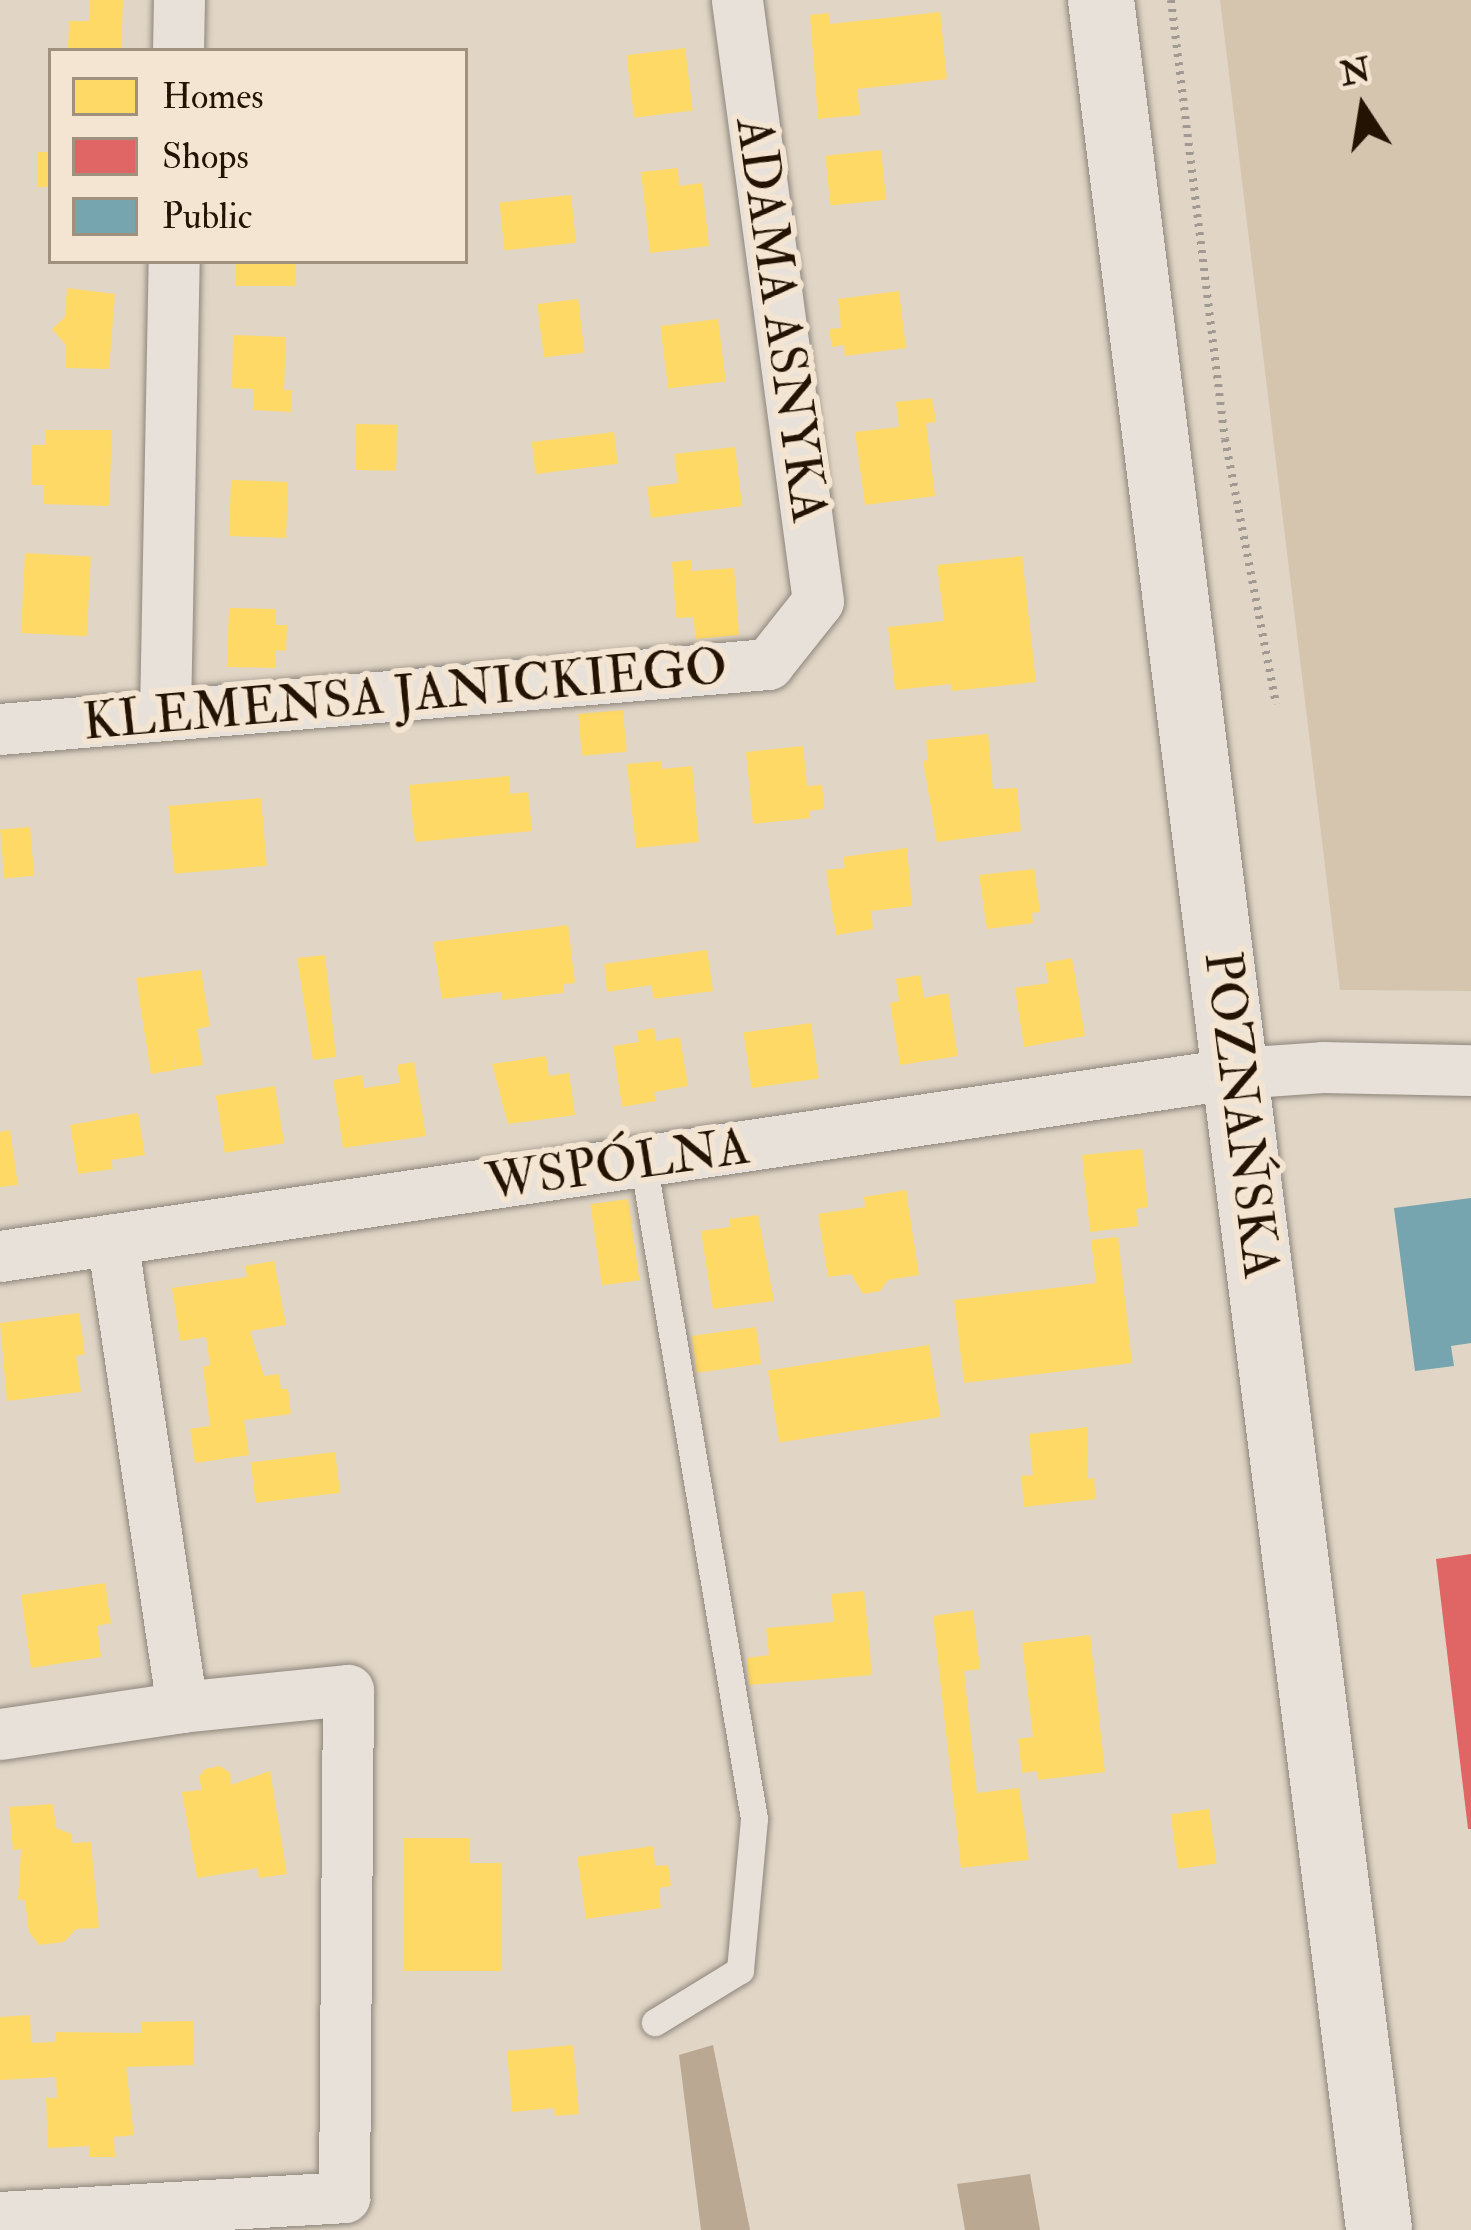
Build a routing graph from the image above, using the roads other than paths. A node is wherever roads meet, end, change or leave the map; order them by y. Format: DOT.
graph roads {
  1 [pos="179,0"];
  2 [pos="737,0"];
  3 [pos="1101,0"];
  4 [pos="178,48"];
  5 [pos="174,264"];
  6 [pos="794,632"];
  7 [pos="165,714"];
  8 [pos="0,729"];
  9 [pos="1471,1070"];
  10 [pos="1237,1073"];
  11 [pos="643,1161"];
  12 [pos="112,1239"];
  13 [pos="0,1256"];
  14 [pos="182,1707"];
  15 [pos="0,1734"];
  16 [pos="655,2022"];
  17 [pos="0,2218"];
  18 [pos="75,2222"];
  19 [pos="1378,2230"];
  1 -- 4 [label="street"];
  2 -- 6 [label="street, ADAMA ASNYKA"];
  3 -- 10 [label="main road, POZNAŃSKA"];
  5 -- 7 [label="street"];
  6 -- 7 [label="street, KLEMENSA JANICKIEGO"];
  7 -- 8 [label="street, KLEMENSA JANICKIEGO"];
  9 -- 10 [label="street, WSPÓLNA"];
  10 -- 11 [label="street, WSPÓLNA"];
  10 -- 19 [label="main road, POZNAŃSKA"];
  11 -- 12 [label="street, WSPÓLNA"];
  11 -- 16 [label="lane"];
  12 -- 13 [label="street, WSPÓLNA"];
  12 -- 14 [label="street"];
  14 -- 15 [label="street"];
  14 -- 18 [label="street"];
  17 -- 18 [label="street"];
}
